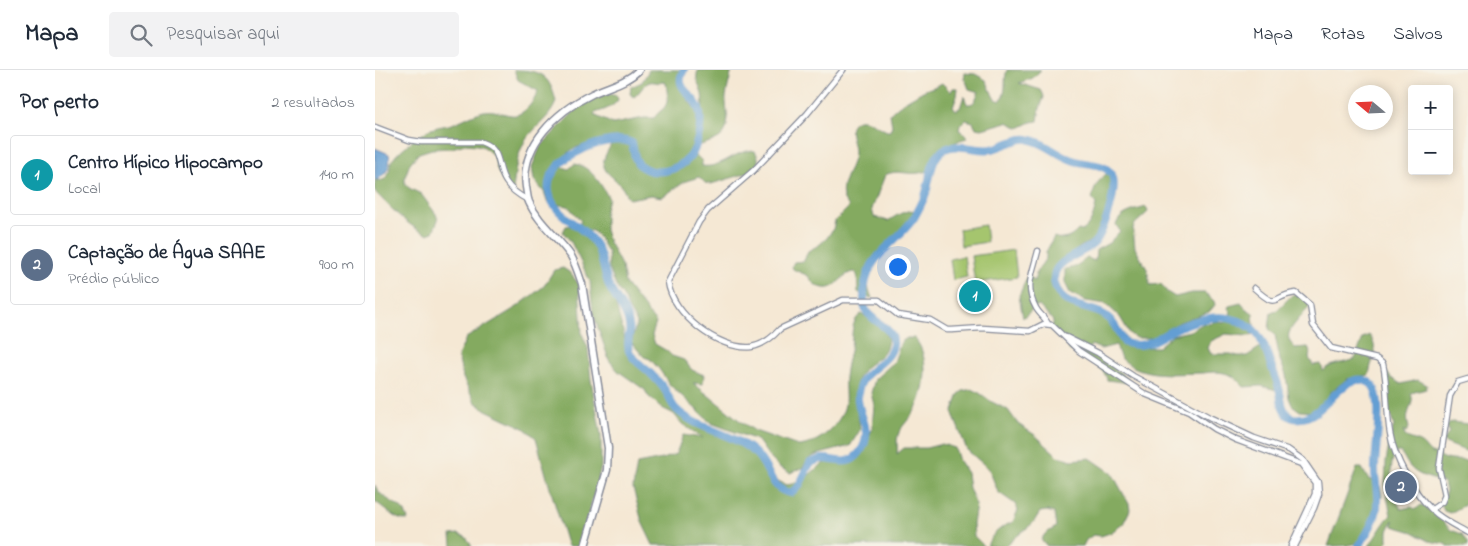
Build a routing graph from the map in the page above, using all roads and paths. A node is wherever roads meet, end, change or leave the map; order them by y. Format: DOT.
graph roads {
  1 [pos="639,70"];
  2 [pos="843,70"];
  3 [pos="375,127"];
  4 [pos="528,200"];
  5 [pos="1038,251"];
  6 [pos="1254,288"];
  7 [pos="1046,324"];
  8 [pos="1062,334"];
  9 [pos="1468,379"];
  10 [pos="1297,455"];
  11 [pos="1301,464"];
  12 [pos="1432,509"];
  13 [pos="1468,533"];
  14 [pos="585,546"];
  15 [pos="1291,546"];
  16 [pos="1295,546"];
  1 -- 4 [label="main road"];
  2 -- 7 [label="street"];
  3 -- 4 [label="street"];
  4 -- 14 [label="main road"];
  5 -- 7 [label="street"];
  6 -- 12 [label="street"];
  7 -- 8 [label="street"];
  8 -- 10 [label="street"];
  8 -- 11 [label="street"];
  9 -- 12 [label="street"];
  10 -- 11 [label="street"];
  10 -- 16 [label="street"];
  11 -- 15 [label="street"];
  12 -- 13 [label="street"];
}
